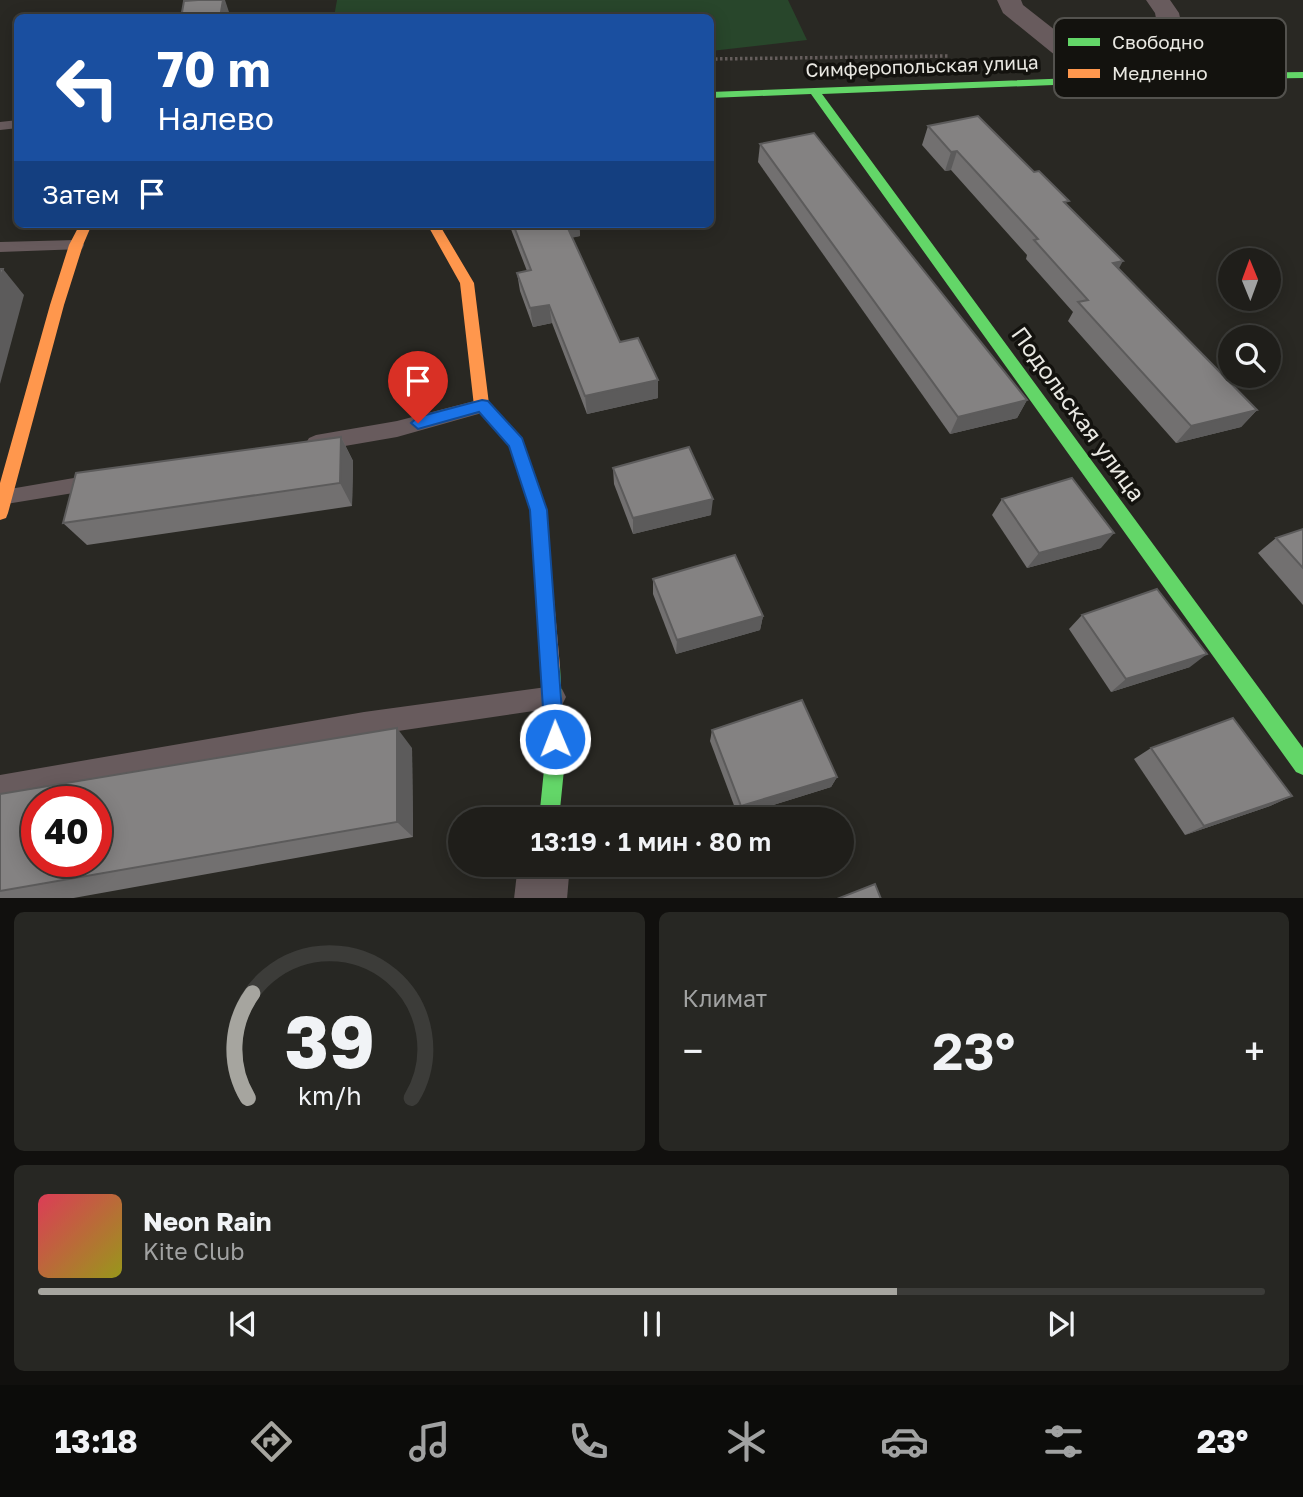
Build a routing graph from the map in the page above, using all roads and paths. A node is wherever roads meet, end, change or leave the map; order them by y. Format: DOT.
graph roads {
  1 [pos="1009,0"];
  2 [pos="1158,0"];
  3 [pos="1168,18"];
  4 [pos="1054,42"];
  5 [pos="1054,82"];
  6 [pos="815,92"];
  7 [pos="714,95"];
  8 [pos="84,228"];
  9 [pos="435,228"];
  10 [pos="76,245"];
  11 [pos="0,247"];
  12 [pos="482,406"];
  13 [pos="302,446"];
  14 [pos="113,479"];
  15 [pos="2,506"];
  16 [pos="554,697"];
  17 [pos="1303,765"];
  18 [pos="0,787"];
  19 [pos="550,807"];
  20 [pos="542,877"];
  21 [pos="540,898"];
  1 -- 4 [label="street"];
  2 -- 3 [label="street"];
  5 -- 6 [label="street, Симферопольская улица"];
  6 -- 7 [label="street, Симферопольская улица"];
  6 -- 17 [label="street, Подольская улица"];
  8 -- 10 [label="street"];
  9 -- 12 [label="street"];
  10 -- 11 [label="lane"];
  10 -- 15 [label="street"];
  12 -- 13 [label="lane"];
  12 -- 16 [label="street"];
  14 -- 15 [label="lane"];
  16 -- 18 [label="lane"];
  16 -- 19 [label="street"];
  20 -- 21 [label="street"];
}
